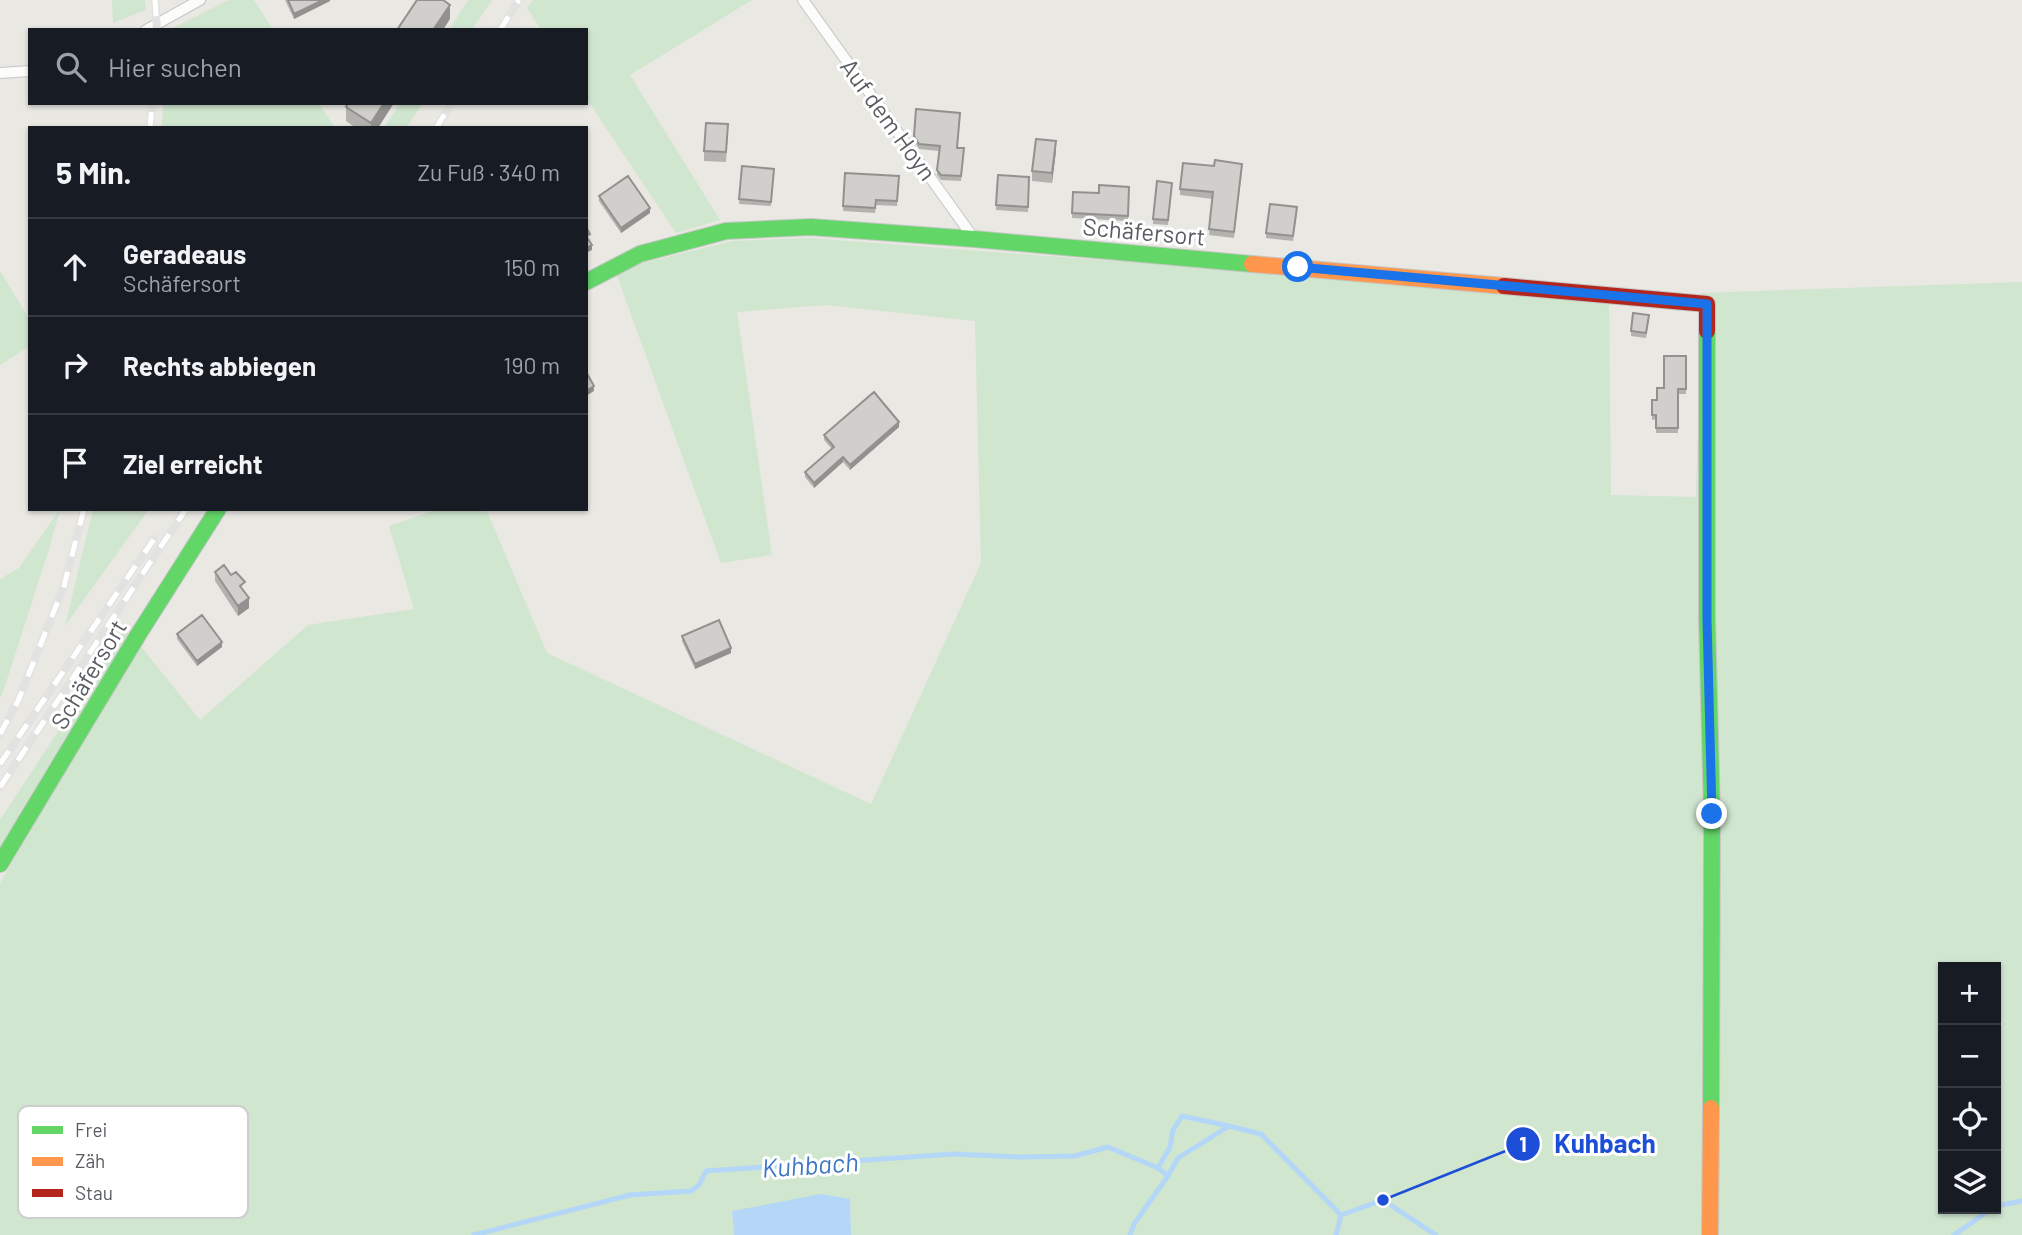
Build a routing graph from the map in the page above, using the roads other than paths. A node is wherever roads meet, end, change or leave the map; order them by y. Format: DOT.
graph roads {
  1 [pos="200,0"];
  2 [pos="803,0"];
  3 [pos="150,28"];
  4 [pos="28,71"];
  5 [pos="0,73"];
  6 [pos="974,239"];
  7 [pos="588,281"];
  8 [pos="217,511"];
  9 [pos="0,864"];
  10 [pos="1710,1235"];
  1 -- 3 [label="lane"];
  2 -- 6 [label="lane, Auf dem Hoyn"];
  4 -- 5 [label="lane"];
  6 -- 7 [label="street, Schäfersort"];
  6 -- 10 [label="street, Schäfersort"];
  8 -- 9 [label="street, Schäfersort"];
}
